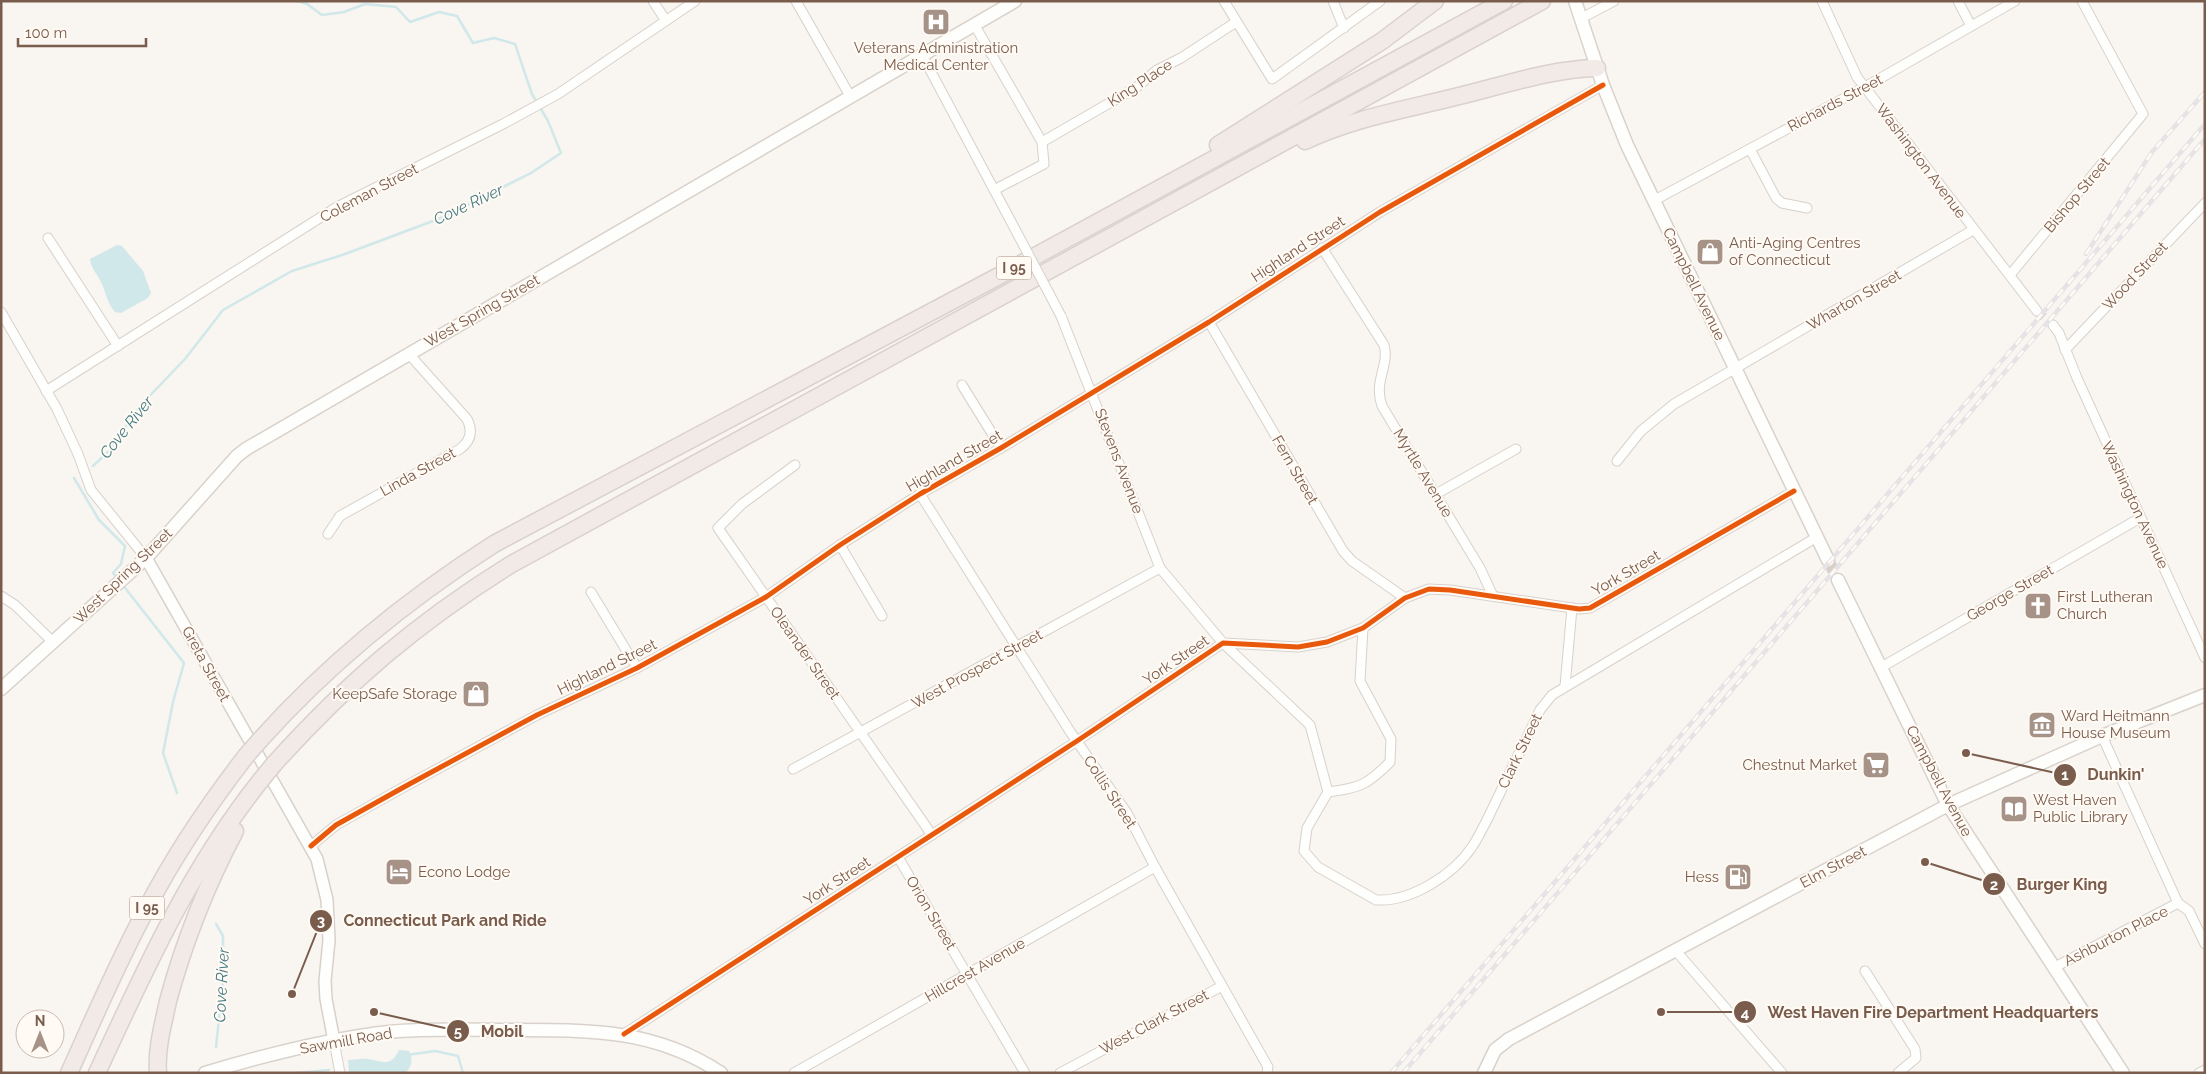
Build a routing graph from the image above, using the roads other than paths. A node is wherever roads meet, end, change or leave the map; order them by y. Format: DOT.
graph roads {
  1 [pos="653,1"];
  2 [pos="695,1"];
  3 [pos="796,1"];
  4 [pos="1015,1"];
  5 [pos="1224,1"];
  6 [pos="1333,1"];
  7 [pos="1380,1"];
  8 [pos="1435,1"];
  9 [pos="1504,1"];
  10 [pos="1542,1"];
  11 [pos="1575,1"];
  12 [pos="1614,1"];
  13 [pos="1822,1"];
  14 [pos="1958,1"];
  15 [pos="2015,1"];
  16 [pos="2082,1"];
  17 [pos="1580,19"];
  18 [pos="666,21"];
  19 [pos="1236,22"];
  20 [pos="974,24"];
  21 [pos="1971,26"];
  22 [pos="1344,28"];
  23 [pos="922,55"];
  24 [pos="1597,68"];
  25 [pos="1603,85"];
  26 [pos="1865,87"];
  27 [pos="850,96"];
  28 [pos="1042,142"];
  29 [pos="1750,149"];
  30 [pos="994,190"];
  31 [pos="1653,201"];
  32 [pos="2202,205"];
  33 [pos="1165,207"];
  34 [pos="1807,208"];
  35 [pos="2205,216"];
  36 [pos="1973,230"];
  37 [pos="1077,233"];
  38 [pos="48,238"];
  39 [pos="1322,248"];
  40 [pos="2010,275"];
  41 [pos="2037,311"];
  42 [pos="1,312"];
  43 [pos="1209,322"];
  44 [pos="2053,325"];
  45 [pos="118,346"];
  46 [pos="2066,350"];
  47 [pos="408,353"];
  48 [pos="1735,370"];
  49 [pos="962,384"];
  50 [pos="46,391"];
  51 [pos="1092,392"];
  52 [pos="1001,448"];
  53 [pos="1516,449"];
  54 [pos="1617,460"];
  55 [pos="794,465"];
  56 [pos="1794,491"];
  57 [pos="920,494"];
  58 [pos="1436,494"];
  59 [pos="2140,518"];
  60 [pos="328,534"];
  61 [pos="1817,537"];
  62 [pos="840,545"];
  63 [pos="146,558"];
  64 [pos="1828,560"];
  65 [pos="1160,568"];
  66 [pos="1838,580"];
  67 [pos="591,592"];
  68 [pos="1,596"];
  69 [pos="1492,596"];
  70 [pos="766,597"];
  71 [pos="1405,598"];
  72 [pos="1572,608"];
  73 [pos="882,616"];
  74 [pos="1363,628"];
  75 [pos="53,642"];
  76 [pos="1223,643"];
  77 [pos="1016,646"];
  78 [pos="2205,658"];
  79 [pos="637,668"];
  80 [pos="1880,668"];
  81 [pos="1565,686"];
  82 [pos="1,689"];
  83 [pos="2205,694"];
  84 [pos="861,733"];
  85 [pos="2102,736"];
  86 [pos="1077,741"];
  87 [pos="793,769"];
  88 [pos="261,780"];
  89 [pos="1328,792"];
  90 [pos="1948,806"];
  91 [pos="932,835"];
  92 [pos="311,846"];
  93 [pos="898,856"];
  94 [pos="1155,868"];
  95 [pos="2178,904"];
  96 [pos="2205,944"];
  97 [pos="1676,951"];
  98 [pos="2053,968"];
  99 [pos="1865,971"];
  100 [pos="968,974"];
  101 [pos="1222,986"];
  102 [pos="624,1034"];
  103 [pos="334,1041"];
  104 [pos="2205,1070"];
  105 [pos="68,1073"];
  106 [pos="97,1073"];
  107 [pos="158,1073"];
  108 [pos="205,1073"];
  109 [pos="340,1073"];
  110 [pos="721,1073"];
  111 [pos="794,1073"];
  112 [pos="1025,1073"];
  113 [pos="1060,1073"];
  114 [pos="1267,1073"];
  115 [pos="1484,1073"];
  116 [pos="1782,1073"];
  117 [pos="1898,1073"];
  118 [pos="2123,1073"];
  119 [pos="2200,1073"];
  1 -- 18 [label="street"];
  2 -- 18 [label="street, Coleman Street"];
  3 -- 27 [label="street"];
  4 -- 20 [label="main road, West Spring Street"];
  5 -- 19 [label="street"];
  6 -- 22 [label="street"];
  7 -- 22 [label="street"];
  8 -- 37 [label="highway"];
  9 -- 37 [label="highway, I 95"];
  10 -- 33 [label="highway, I 95"];
  11 -- 17 [label="main road, Campbell Avenue"];
  12 -- 17 [label="street"];
  13 -- 26 [label="street, Washington Avenue"];
  14 -- 21 [label="street"];
  15 -- 21 [label="street, Richards Street"];
  16 -- 40 [label="street, Bishop Street"];
  17 -- 24 [label="main road, Campbell Avenue"];
  18 -- 45 [label="street, Coleman Street"];
  19 -- 22 [label="street"];
  19 -- 28 [label="street, King Place"];
  20 -- 23 [label="main road, West Spring Street"];
  20 -- 28 [label="street"];
  21 -- 26 [label="street, Richards Street"];
  23 -- 27 [label="main road, West Spring Street"];
  23 -- 30 [label="street, Stevens Avenue"];
  24 -- 25 [label="main road, Campbell Avenue"];
  24 -- 33 [label="highway"];
  25 -- 31 [label="main road, Campbell Avenue"];
  25 -- 39 [label="street, Highland Street"];
  26 -- 29 [label="street, Richards Street"];
  26 -- 36 [label="street, Washington Avenue"];
  27 -- 47 [label="main road, West Spring Street"];
  28 -- 30 [label="street"];
  29 -- 31 [label="street, Richards Street"];
  29 -- 34 [label="street"];
  30 -- 51 [label="street, Stevens Avenue, bridge"];
  31 -- 48 [label="main road, Campbell Avenue"];
  32 -- 35 [label="street"];
  32 -- 46 [label="street, Wood Street"];
  33 -- 88 [label="highway, I 95, bridge"];
  36 -- 40 [label="street, Washington Avenue"];
  36 -- 48 [label="street, Wharton Street"];
  37 -- 105 [label="highway, I 95, bridge"];
  38 -- 45 [label="street"];
  39 -- 43 [label="street, Highland Street"];
  39 -- 58 [label="street, Myrtle Avenue"];
  40 -- 41 [label="street, Washington Avenue"];
  42 -- 50 [label="street, Greta Street"];
  43 -- 51 [label="street, Highland Street"];
  43 -- 71 [label="street, Fern Street"];
  44 -- 46 [label="street, Washington Avenue"];
  45 -- 50 [label="street, Coleman Street"];
  46 -- 59 [label="street, Washington Avenue"];
  47 -- 60 [label="street, Linda Street"];
  47 -- 63 [label="main road, West Spring Street"];
  48 -- 54 [label="street, Wharton Street"];
  48 -- 56 [label="main road, Campbell Avenue"];
  49 -- 52 [label="street"];
  50 -- 63 [label="street, Greta Street"];
  51 -- 52 [label="street, Highland Street"];
  51 -- 65 [label="street, Stevens Avenue"];
  52 -- 57 [label="street, Highland Street"];
  53 -- 58 [label="street"];
  55 -- 70 [label="street, Oleander Street"];
  56 -- 61 [label="main road, Campbell Avenue"];
  56 -- 72 [label="street, York Street"];
  57 -- 62 [label="street, Highland Street"];
  57 -- 77 [label="street, Collis Street"];
  58 -- 69 [label="street, Myrtle Avenue"];
  59 -- 78 [label="street, Washington Avenue"];
  59 -- 80 [label="street, George Street"];
  61 -- 64 [label="main road, Campbell Avenue"];
  61 -- 81 [label="street, Clark Street"];
  62 -- 70 [label="street, Highland Street"];
  62 -- 73 [label="street"];
  63 -- 75 [label="main road, West Spring Street"];
  63 -- 92 [label="street, Greta Street"];
  65 -- 76 [label="street, Stevens Avenue"];
  65 -- 77 [label="street, West Prospect Street"];
  66 -- 80 [label="main road, Campbell Avenue"];
  67 -- 79 [label="street"];
  68 -- 75 [label="street"];
  69 -- 71 [label="street, York Street"];
  69 -- 72 [label="street, York Street"];
  70 -- 79 [label="street, Highland Street"];
  70 -- 84 [label="street, Oleander Street"];
  71 -- 74 [label="street, York Street"];
  72 -- 81 [label="street"];
  74 -- 76 [label="street, York Street"];
  74 -- 89 [label="street"];
  75 -- 82 [label="main road, West Spring Street"];
  76 -- 86 [label="street, York Street"];
  76 -- 89 [label="street, Stevens Avenue"];
  77 -- 84 [label="street, West Prospect Street"];
  77 -- 86 [label="street, Collis Street"];
  79 -- 92 [label="street, Highland Street"];
  80 -- 90 [label="main road, Campbell Avenue"];
  81 -- 89 [label="street, Clark Street"];
  83 -- 85 [label="main road, Elm Street"];
  84 -- 87 [label="street, West Prospect Street"];
  84 -- 91 [label="street, Oleander Street"];
  85 -- 90 [label="main road, Elm Street"];
  85 -- 95 [label="street"];
  86 -- 91 [label="street, York Street"];
  86 -- 94 [label="street, Collis Street"];
  88 -- 106 [label="highway, I 95"];
  88 -- 107 [label="highway"];
  90 -- 97 [label="main road, Elm Street"];
  90 -- 98 [label="main road, Campbell Avenue"];
  91 -- 93 [label="street, York Street"];
  92 -- 103 [label="street, Greta Street"];
  93 -- 100 [label="street, Orion Street"];
  93 -- 102 [label="street, York Street"];
  94 -- 100 [label="street, Hillcrest Avenue"];
  94 -- 101 [label="street, Collis Street"];
  95 -- 96 [label="street"];
  95 -- 98 [label="street, Ashburton Place"];
  97 -- 115 [label="main road, Elm Street"];
  97 -- 116 [label="street"];
  98 -- 118 [label="main road, Campbell Avenue"];
  99 -- 117 [label="street"];
  100 -- 111 [label="street, Hillcrest Avenue"];
  100 -- 112 [label="street, Orion Street"];
  101 -- 113 [label="street, West Clark Street"];
  101 -- 114 [label="street, Collis Street"];
  102 -- 103 [label="main road, Sawmill Road"];
  102 -- 110 [label="main road, Sawmill Road"];
  103 -- 108 [label="main road, Sawmill Road"];
  103 -- 109 [label="street"];
  104 -- 119 [label="street"];
}
